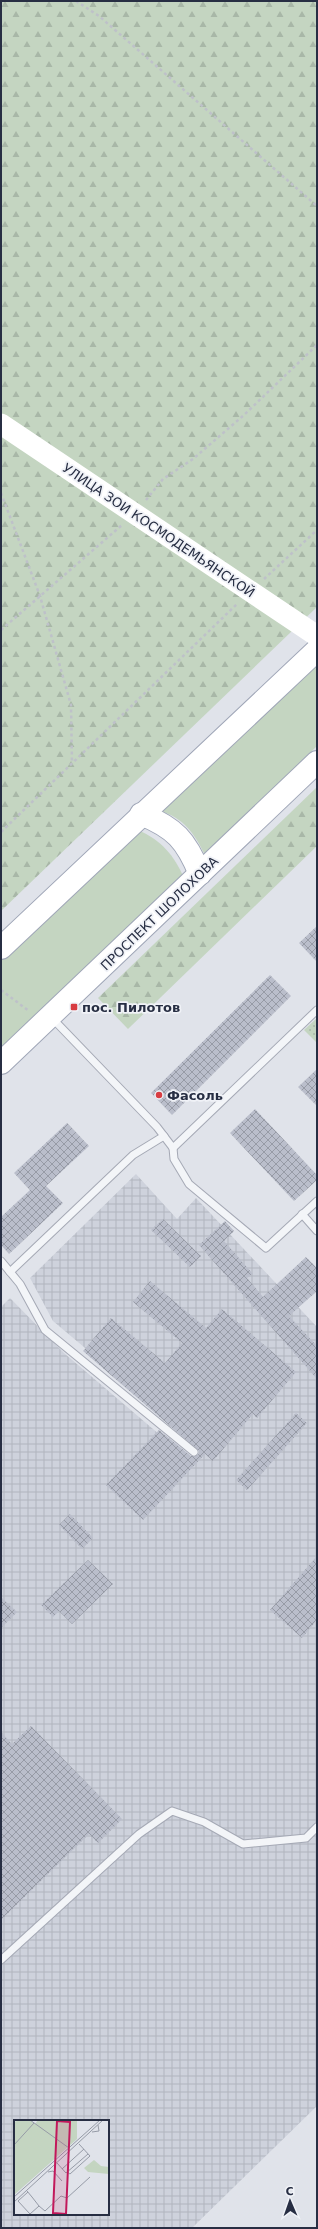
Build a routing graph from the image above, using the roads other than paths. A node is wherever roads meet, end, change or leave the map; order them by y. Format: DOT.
graph roads {
  1 [pos="1,424"];
  2 [pos="317,636"];
  3 [pos="317,650"];
  4 [pos="317,762"];
  5 [pos="141,814"];
  6 [pos="200,874"];
  7 [pos="1,948"];
  8 [pos="317,1010"];
  9 [pos="47,1019"];
  10 [pos="1,1063"];
  11 [pos="164,1136"];
  12 [pos="173,1148"];
  13 [pos="317,1201"];
  14 [pos="302,1214"];
  15 [pos="317,1231"];
  16 [pos="1,1261"];
  17 [pos="10,1272"];
  18 [pos="194,1452"];
  19 [pos="317,1828"];
  20 [pos="1,1960"];
  1 -- 2 [label="street, УЛИЦА ЗОИ КОСМОДЕМЬЯНСКОЙ"];
  3 -- 5 [label="main road"];
  4 -- 6 [label="main road, ПРОСПЕКТ ШОЛОХОВА"];
  5 -- 6 [label="main road"];
  5 -- 7 [label="main road"];
  6 -- 9 [label="main road, ПРОСПЕКТ ШОЛОХОВА"];
  8 -- 12 [label="lane"];
  9 -- 10 [label="main road, ПРОСПЕКТ ШОЛОХОВА"];
  9 -- 11 [label="lane"];
  11 -- 12 [label="lane"];
  11 -- 17 [label="lane"];
  12 -- 14 [label="lane"];
  13 -- 14 [label="lane"];
  14 -- 15 [label="lane"];
  16 -- 17 [label="lane"];
  17 -- 18 [label="lane"];
  19 -- 20 [label="lane"];
}
